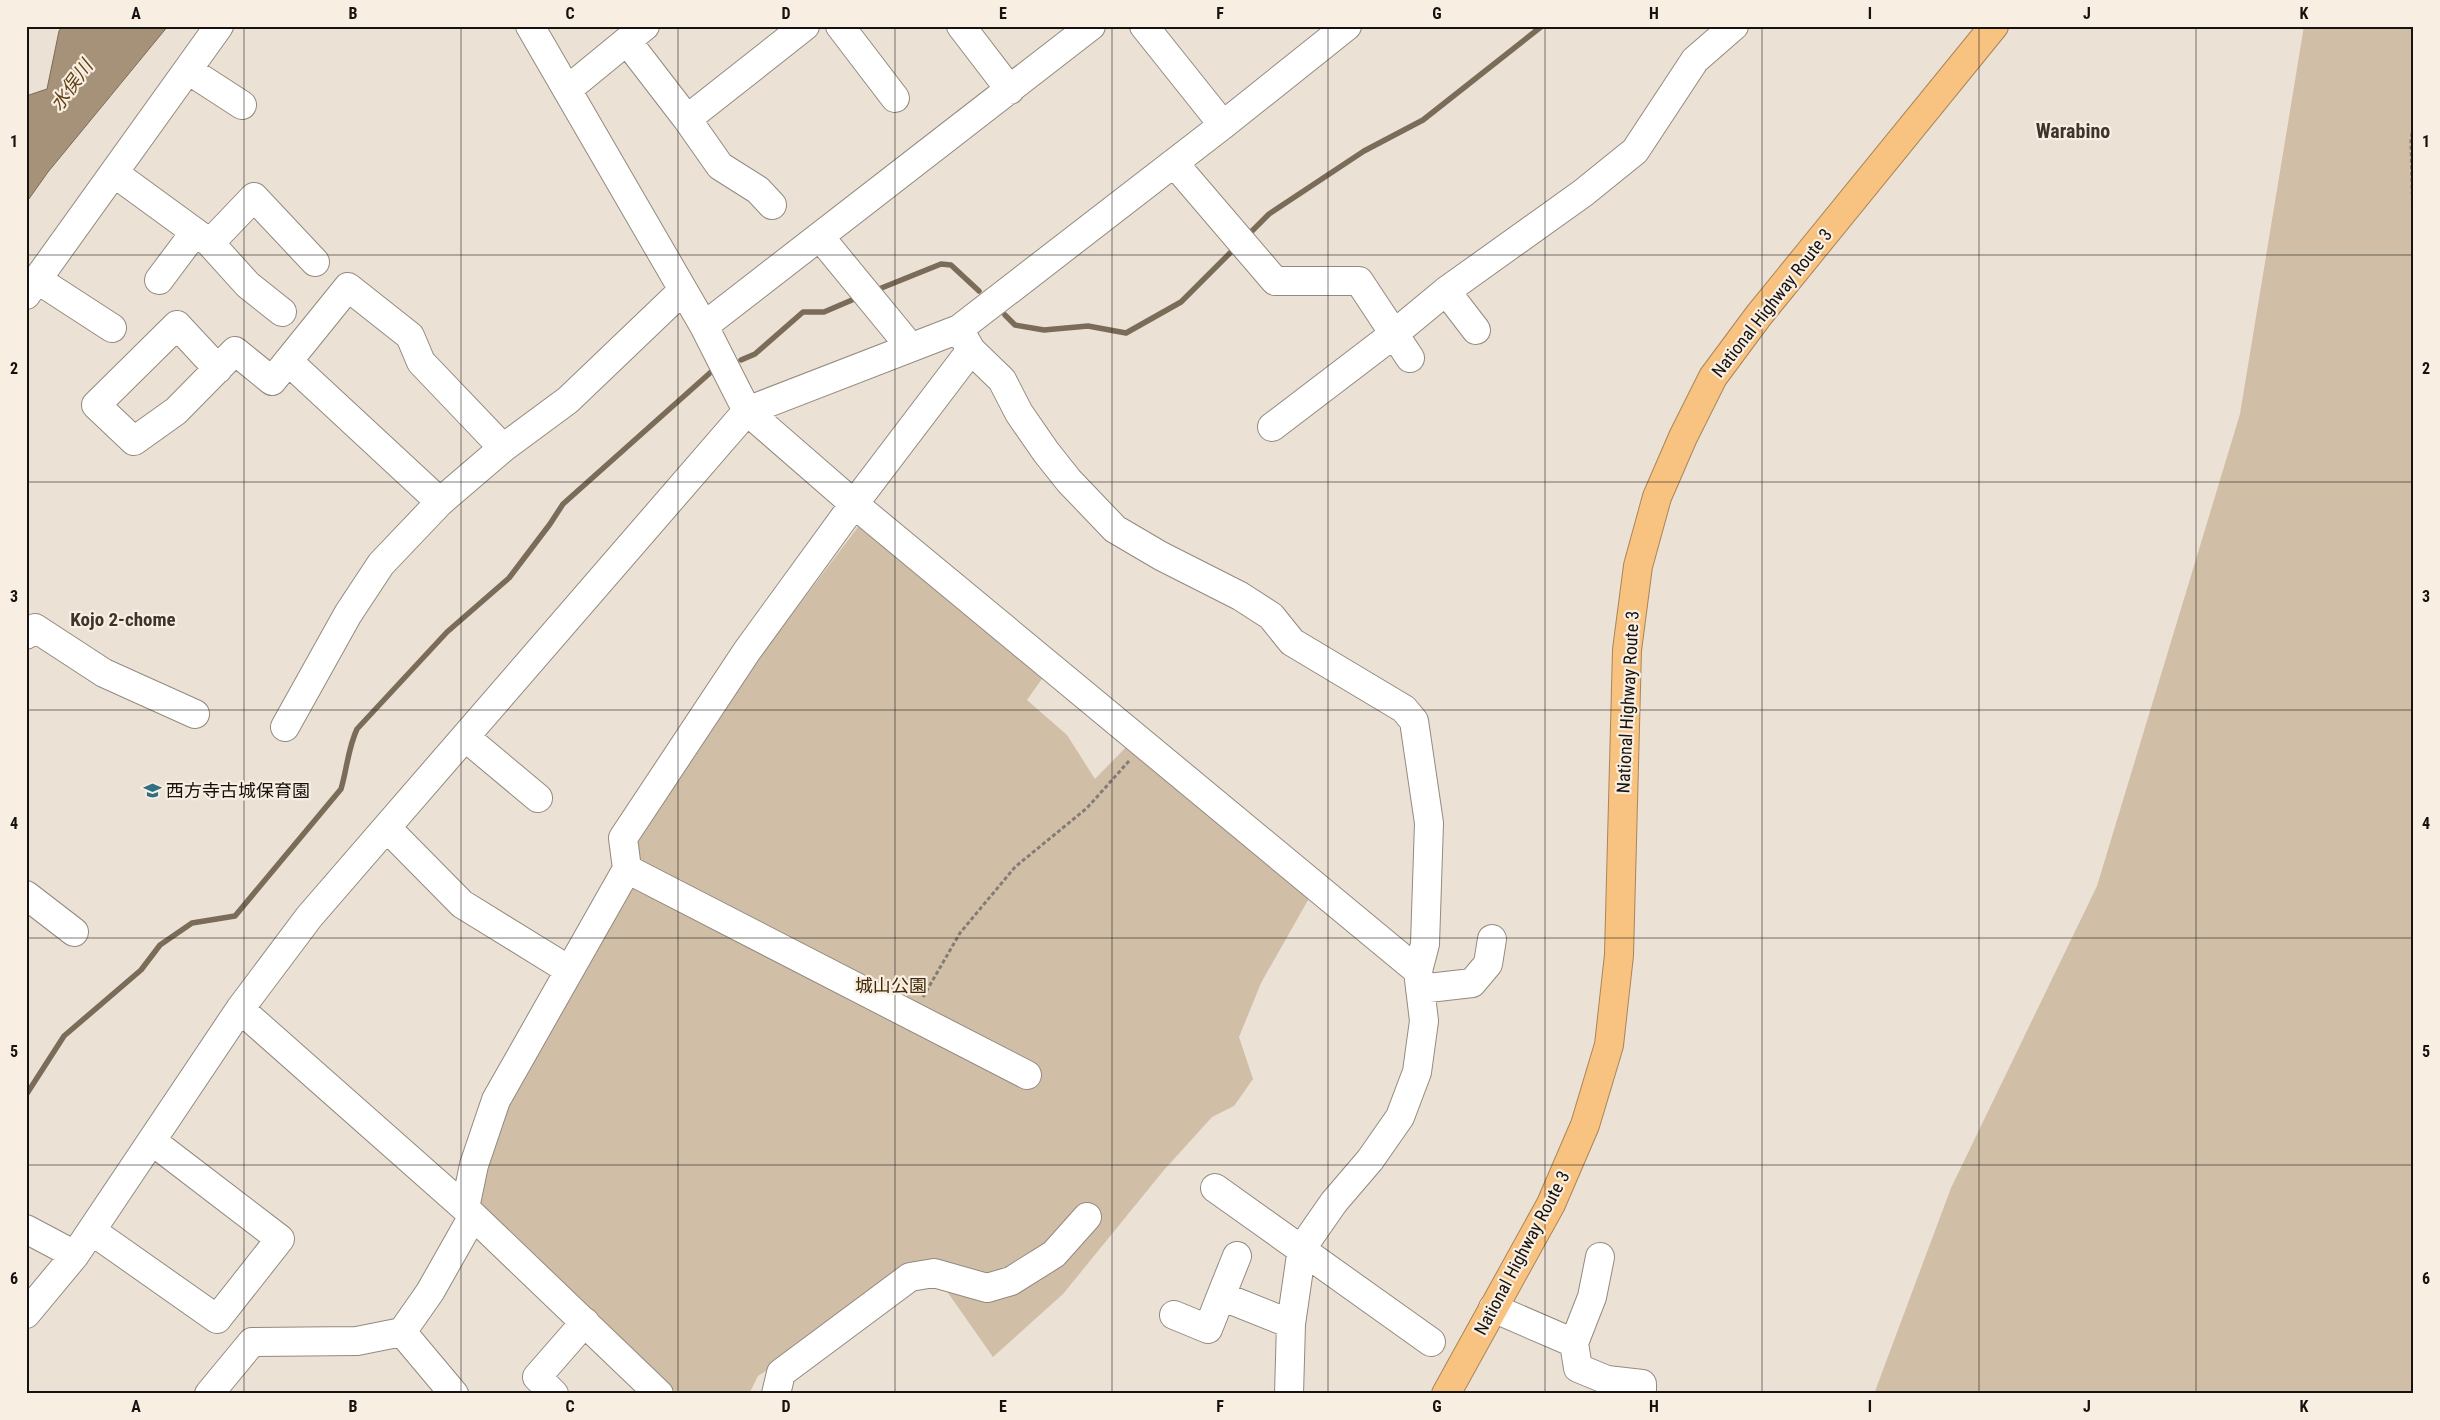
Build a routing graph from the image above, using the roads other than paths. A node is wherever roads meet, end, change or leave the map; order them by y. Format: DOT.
graph roads {
  1 [pos="219,26"];
  2 [pos="530,26"];
  3 [pos="805,26"];
  4 [pos="840,26"];
  5 [pos="961,26"];
  6 [pos="1091,26"];
  7 [pos="1144,26"];
  8 [pos="1347,26"];
  9 [pos="1734,26"];
  10 [pos="1994,26"];
  11 [pos="636,34"];
  12 [pos="188,70"];
  13 [pos="567,90"];
  14 [pos="1010,90"];
  15 [pos="895,98"];
  16 [pos="242,105"];
  17 [pos="687,119"];
  18 [pos="1223,125"];
  19 [pos="1174,163"];
  20 [pos="114,173"];
  21 [pos="772,205"];
  22 [pos="820,236"];
  23 [pos="203,237"];
  24 [pos="315,262"];
  25 [pos="160,280"];
  26 [pos="32,288"];
  27 [pos="683,290"];
  28 [pos="1446,291"];
  29 [pos="282,312"];
  30 [pos="704,326"];
  31 [pos="112,328"];
  32 [pos="1476,330"];
  33 [pos="1394,334"];
  34 [pos="965,339"];
  35 [pos="908,348"];
  36 [pos="1410,358"];
  37 [pos="288,361"];
  38 [pos="218,369"];
  39 [pos="747,411"];
  40 [pos="1272,427"];
  41 [pos="503,448"];
  42 [pos="440,502"];
  43 [pos="854,504"];
  44 [pos="26,635"];
  45 [pos="195,714"];
  46 [pos="285,726"];
  47 [pos="465,737"];
  48 [pos="538,798"];
  49 [pos="387,828"];
  50 [pos="627,869"];
  51 [pos="26,895"];
  52 [pos="74,932"];
  53 [pos="1492,939"];
  54 [pos="569,970"];
  55 [pos="1419,980"];
  56 [pos="240,1009"];
  57 [pos="1027,1074"];
  58 [pos="152,1141"];
  59 [pos="1215,1188"];
  60 [pos="468,1212"];
  61 [pos="1088,1217"];
  62 [pos="26,1229"];
  63 [pos="92,1230"];
  64 [pos="1302,1248"];
  65 [pos="75,1255"];
  66 [pos="1237,1256"];
  67 [pos="1600,1257"];
  68 [pos="1221,1296"];
  69 [pos="1493,1308"];
  70 [pos="26,1314"];
  71 [pos="1174,1315"];
  72 [pos="585,1322"];
  73 [pos="1291,1324"];
  74 [pos="402,1332"];
  75 [pos="1431,1342"];
  76 [pos="1574,1343"];
  77 [pos="209,1394"];
  78 [pos="454,1394"];
  79 [pos="554,1394"];
  80 [pos="659,1394"];
  81 [pos="776,1394"];
  82 [pos="1289,1394"];
  83 [pos="1446,1394"];
  84 [pos="1642,1394"];
  1 -- 12 [label="street"];
  2 -- 13 [label="street"];
  3 -- 17 [label="street"];
  4 -- 15 [label="street"];
  5 -- 14 [label="street"];
  6 -- 14 [label="street"];
  7 -- 18 [label="street"];
  8 -- 18 [label="street"];
  9 -- 28 [label="street"];
  10 -- 69 [label="highway, National Highway Route 3"];
  11 -- 13 [label="street"];
  11 -- 17 [label="street"];
  12 -- 16 [label="street"];
  12 -- 20 [label="street"];
  13 -- 27 [label="street"];
  14 -- 22 [label="street"];
  17 -- 21 [label="street"];
  18 -- 19 [label="street"];
  19 -- 33 [label="street"];
  19 -- 34 [label="street"];
  20 -- 23 [label="street"];
  20 -- 26 [label="street"];
  22 -- 30 [label="street"];
  22 -- 35 [label="street"];
  23 -- 24 [label="street"];
  23 -- 25 [label="street"];
  23 -- 29 [label="street"];
  26 -- 31 [label="street"];
  27 -- 30 [label="street"];
  27 -- 41 [label="street"];
  28 -- 32 [label="street"];
  28 -- 33 [label="street"];
  30 -- 39 [label="street"];
  33 -- 36 [label="street"];
  33 -- 40 [label="street"];
  34 -- 35 [label="street"];
  34 -- 43 [label="street"];
  34 -- 55 [label="street"];
  35 -- 39 [label="street"];
  37 -- 38 [label="street"];
  37 -- 41 [label="street"];
  37 -- 42 [label="street"];
  39 -- 43 [label="street"];
  39 -- 47 [label="street"];
  41 -- 42 [label="street"];
  42 -- 46 [label="street"];
  43 -- 50 [label="street"];
  43 -- 55 [label="street"];
  44 -- 45 [label="street"];
  47 -- 48 [label="street"];
  47 -- 49 [label="street"];
  49 -- 54 [label="street"];
  49 -- 56 [label="street"];
  50 -- 54 [label="street"];
  50 -- 57 [label="street"];
  51 -- 52 [label="street"];
  53 -- 55 [label="street"];
  54 -- 60 [label="street"];
  55 -- 64 [label="street"];
  56 -- 58 [label="street"];
  56 -- 60 [label="street"];
  58 -- 63 [label="street"];
  58 -- 63 [label="street"];
  59 -- 64 [label="street"];
  60 -- 72 [label="street"];
  60 -- 74 [label="street"];
  61 -- 81 [label="street"];
  62 -- 65 [label="street"];
  63 -- 65 [label="street"];
  64 -- 73 [label="street"];
  64 -- 75 [label="street"];
  65 -- 70 [label="street"];
  66 -- 68 [label="street"];
  67 -- 76 [label="street"];
  68 -- 71 [label="street"];
  68 -- 73 [label="street"];
  69 -- 76 [label="street"];
  69 -- 83 [label="highway, National Highway Route 3"];
  72 -- 79 [label="street"];
  72 -- 80 [label="street"];
  73 -- 82 [label="street"];
  74 -- 77 [label="street"];
  74 -- 78 [label="street"];
  76 -- 84 [label="street"];
}
